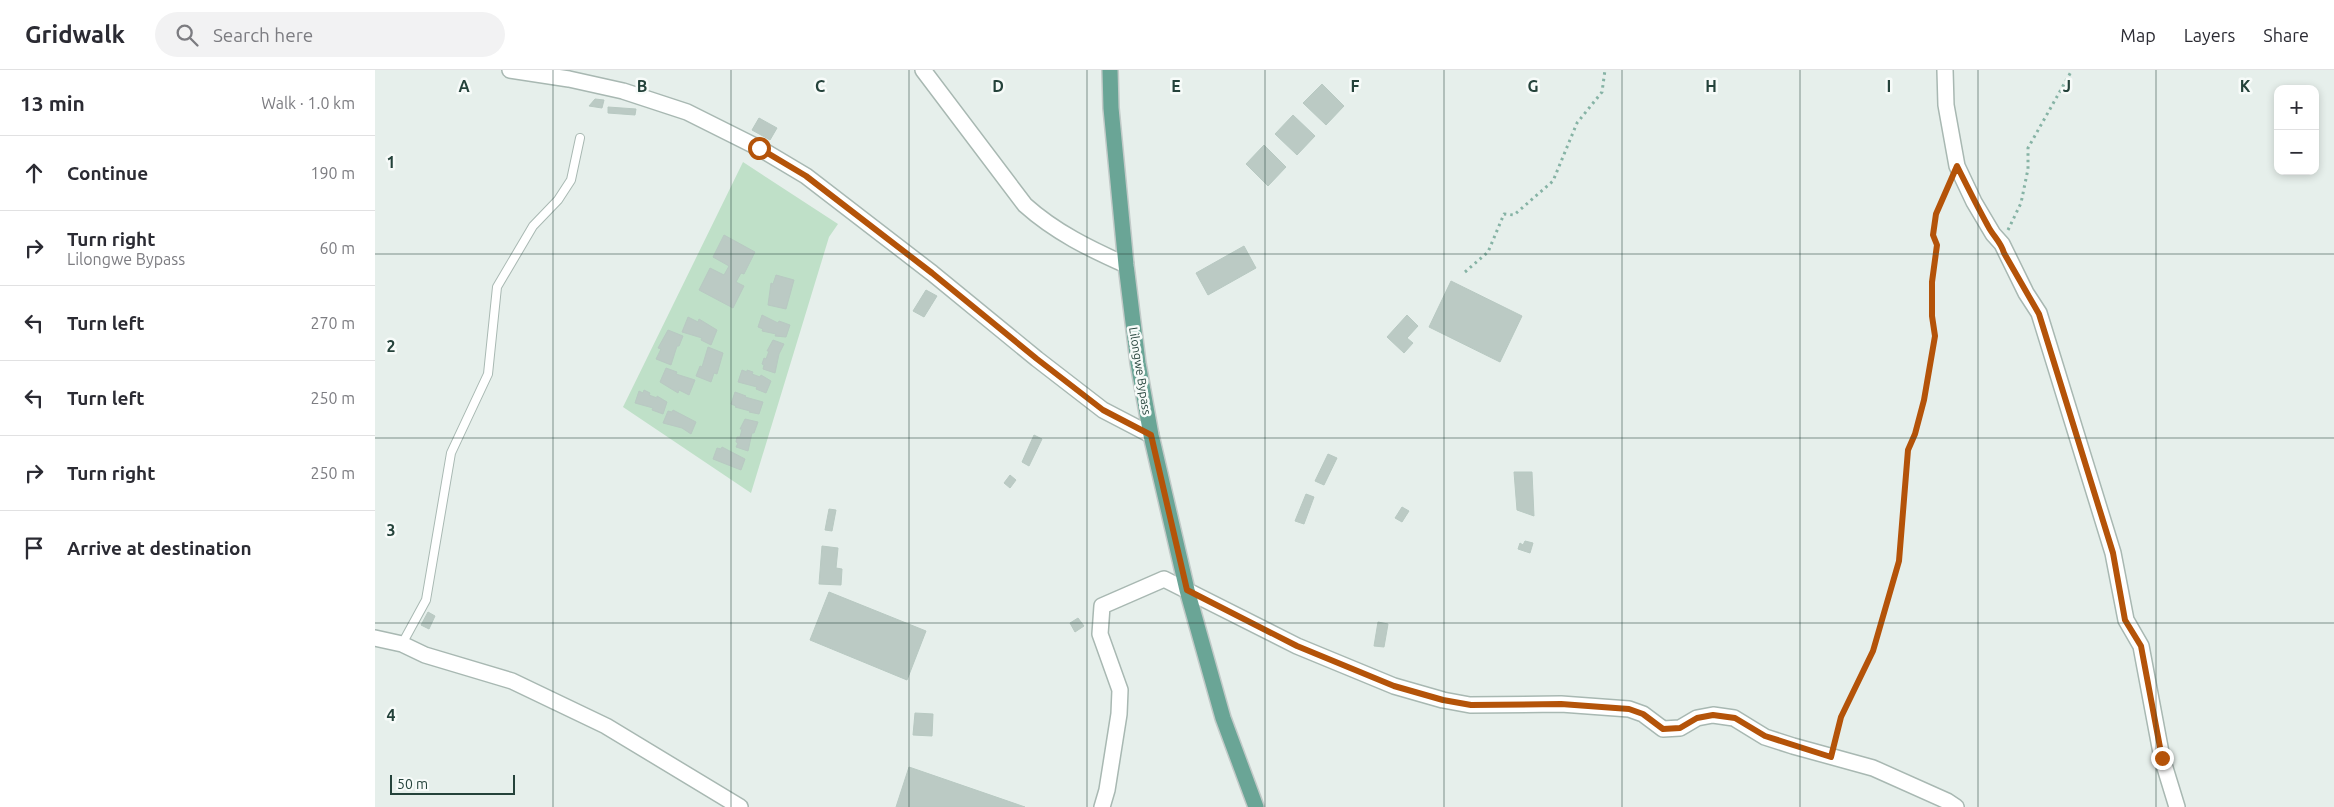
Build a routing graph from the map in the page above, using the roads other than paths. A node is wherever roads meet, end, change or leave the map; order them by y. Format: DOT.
graph roads {
  1 [pos="509,70"];
  2 [pos="923,70"];
  3 [pos="1110,70"];
  4 [pos="1945,70"];
  5 [pos="580,138"];
  6 [pos="1126,265"];
  7 [pos="1151,435"];
  8 [pos="1187,590"];
  9 [pos="375,638"];
  10 [pos="402,644"];
  11 [pos="740,807"];
  12 [pos="1102,807"];
  13 [pos="1256,807"];
  14 [pos="1956,807"];
  15 [pos="2177,807"];
  1 -- 7 [label="street"];
  2 -- 6 [label="street"];
  3 -- 6 [label="main road, Lilongwe Bypass"];
  4 -- 15 [label="street"];
  5 -- 10 [label="lane"];
  6 -- 7 [label="main road, Lilongwe Bypass"];
  7 -- 8 [label="main road, Lilongwe Bypass"];
  8 -- 12 [label="street"];
  8 -- 13 [label="main road, Lilongwe Bypass"];
  8 -- 14 [label="street"];
  9 -- 10 [label="street"];
  10 -- 11 [label="street"];
}
